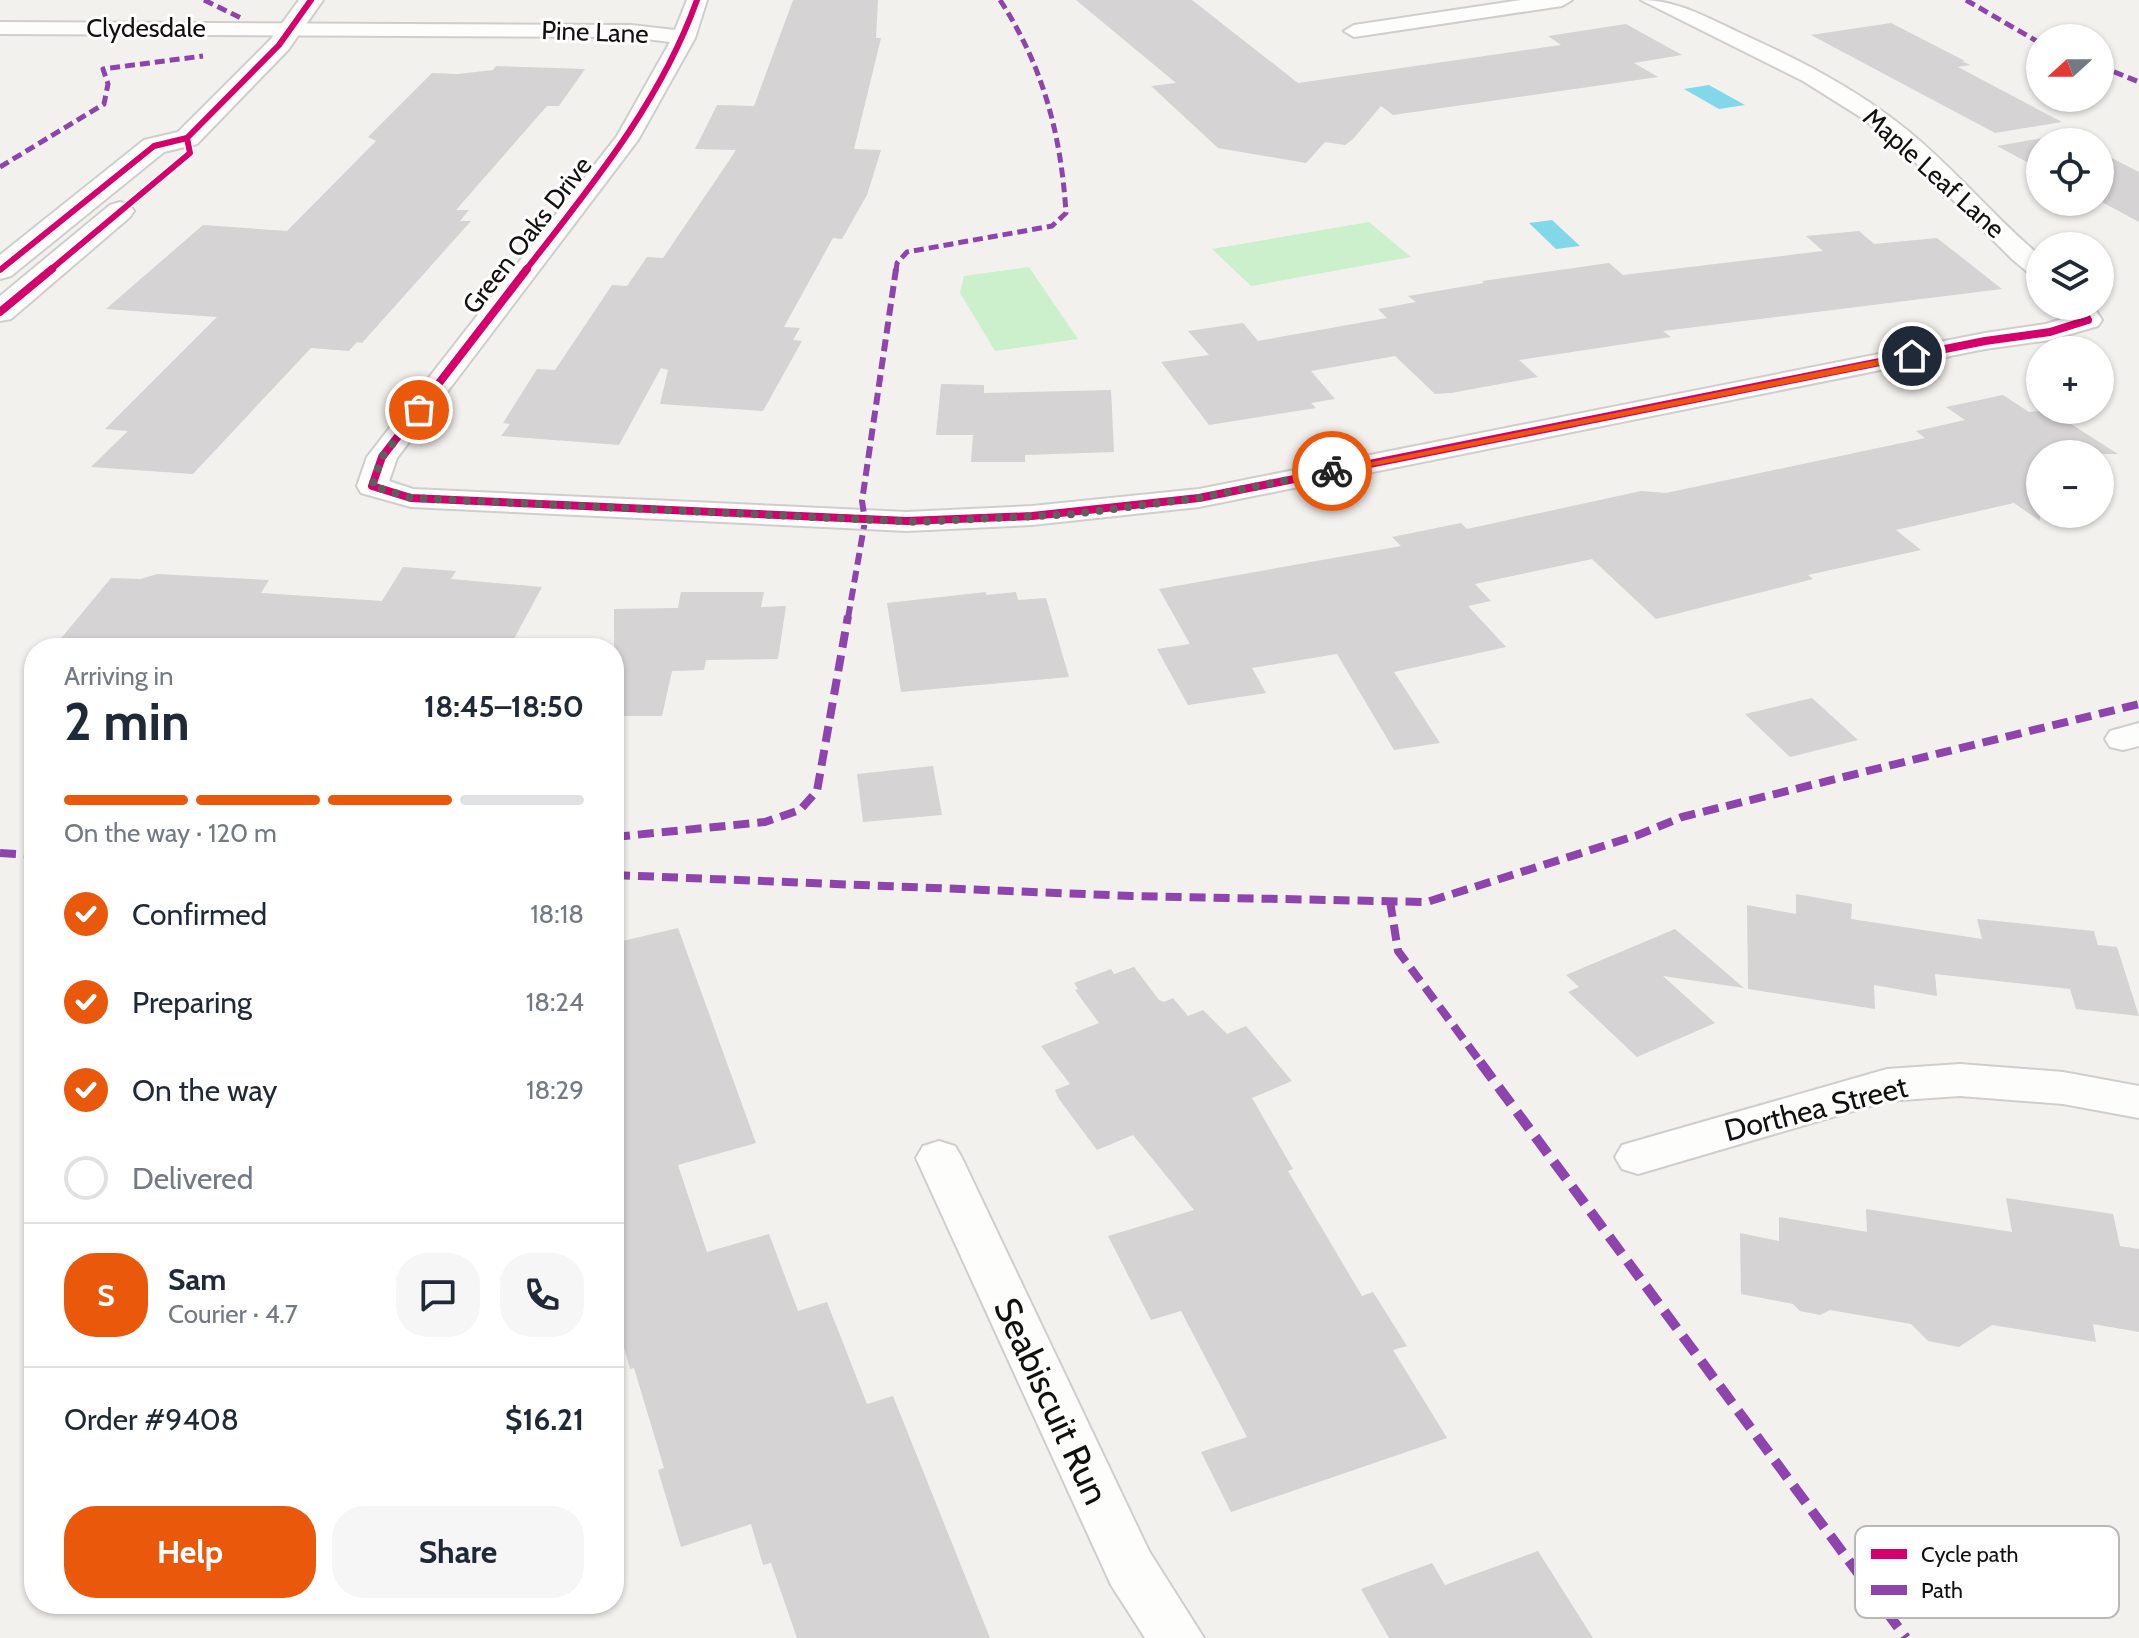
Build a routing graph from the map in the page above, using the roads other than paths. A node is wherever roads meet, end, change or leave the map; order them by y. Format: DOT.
graph roads {
  1 [pos="311,0"];
  2 [pos="697,0"];
  3 [pos="1562,0"];
  4 [pos="1651,0"];
  5 [pos="0,28"];
  6 [pos="1354,31"];
  7 [pos="286,37"];
  8 [pos="684,38"];
  9 [pos="0,44"];
  10 [pos="187,138"];
  11 [pos="2026,256"];
  12 [pos="0,270"];
  13 [pos="0,312"];
  14 [pos="2071,320"];
  15 [pos="2139,1102"];
  16 [pos="1638,1157"];
  17 [pos="939,1158"];
  18 [pos="1176,1638"];
  1 -- 7 [label="main road"];
  2 -- 8 [label="street, Green Oaks Drive"];
  3 -- 6 [label="street"];
  4 -- 11 [label="street, Maple Leaf Lane"];
  5 -- 7 [label="street, Clydesdale"];
  7 -- 8 [label="street, Pine Lane"];
  7 -- 9 [label="street, Clydesdale"];
  7 -- 10 [label="main road"];
  8 -- 14 [label="street, Green Oaks Drive"];
  10 -- 12 [label="main road"];
  10 -- 13 [label="main road"];
  15 -- 16 [label="street, Dorthea Street"];
  17 -- 18 [label="street, Seabiscuit Run"];
}
